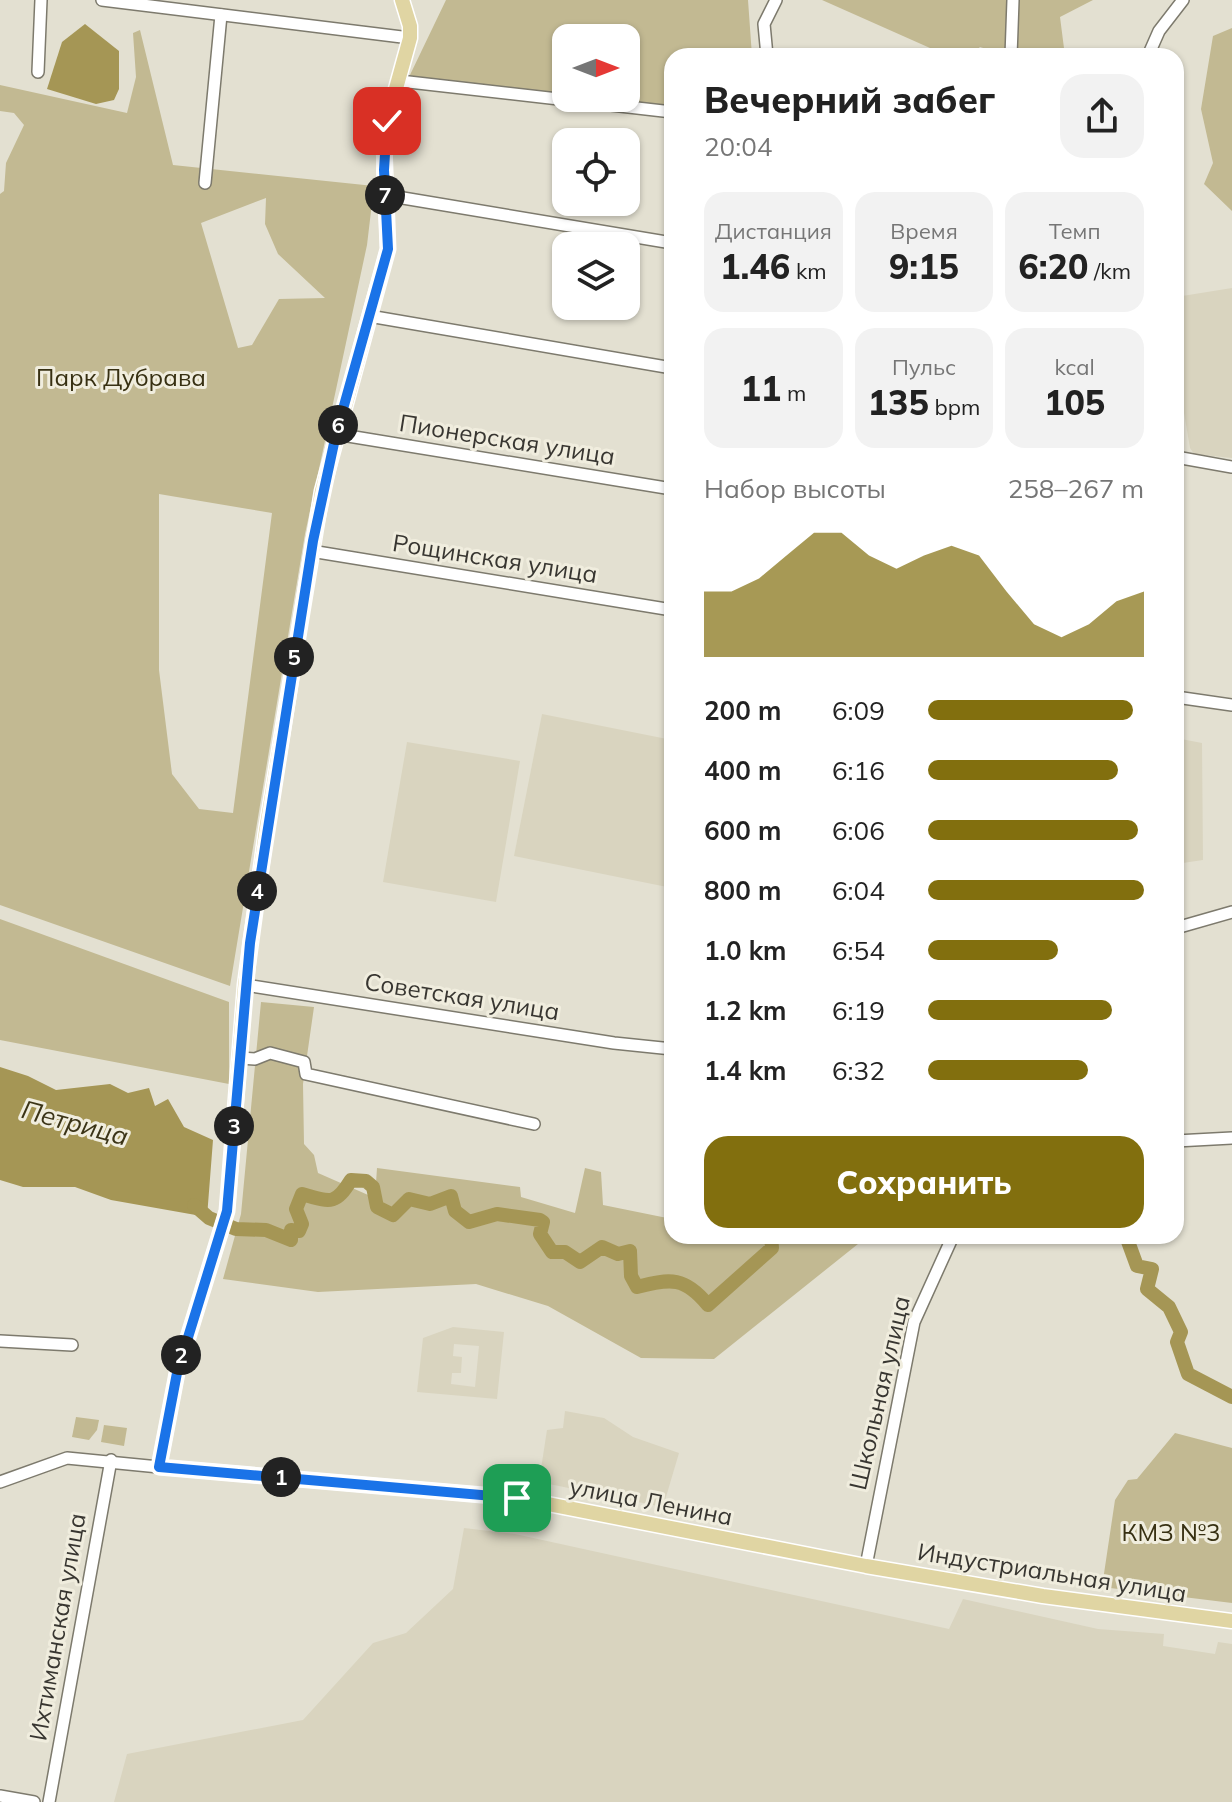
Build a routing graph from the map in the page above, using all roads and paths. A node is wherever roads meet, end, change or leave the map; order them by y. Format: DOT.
graph roads {
  1 [pos="41,0"];
  2 [pos="102,0"];
  3 [pos="402,0"];
  4 [pos="776,0"];
  5 [pos="1013,0"];
  6 [pos="1183,0"];
  7 [pos="124,2"];
  8 [pos="221,15"];
  9 [pos="410,38"];
  10 [pos="766,48"];
  11 [pos="1011,48"];
  12 [pos="1152,48"];
  13 [pos="38,72"];
  14 [pos="400,81"];
  15 [pos="664,111"];
  16 [pos="205,183"];
  17 [pos="385,195"];
  18 [pos="664,242"];
  19 [pos="369,316"];
  20 [pos="664,367"];
  21 [pos="336,434"];
  22 [pos="1184,458"];
  23 [pos="1232,467"];
  24 [pos="664,488"];
  25 [pos="311,551"];
  26 [pos="664,609"];
  27 [pos="1184,698"];
  28 [pos="1232,705"];
  29 [pos="1232,912"];
  30 [pos="1184,926"];
  31 [pos="245,985"];
  32 [pos="664,1048"];
  33 [pos="240,1058"];
  34 [pos="534,1124"];
  35 [pos="1232,1138"];
  36 [pos="1184,1141"];
  37 [pos="949,1244"];
  38 [pos="0,1341"];
  39 [pos="72,1345"];
  40 [pos="111,1460"];
  41 [pos="159,1467"];
  42 [pos="0,1482"];
  43 [pos="866,1566"];
  44 [pos="1232,1621"];
  45 [pos="0,1796"];
  46 [pos="53,1799"];
  47 [pos="34,1802"];
  1 -- 13 [label="street"];
  2 -- 7 [label="street"];
  3 -- 9 [label="main road"];
  4 -- 10 [label="street"];
  5 -- 11 [label="street"];
  6 -- 12 [label="street"];
  7 -- 8 [label="street"];
  8 -- 9 [label="street"];
  8 -- 16 [label="street"];
  9 -- 14 [label="main road"];
  14 -- 15 [label="street"];
  14 -- 17 [label="main road"];
  17 -- 18 [label="street"];
  17 -- 19 [label="main road"];
  19 -- 20 [label="street"];
  19 -- 21 [label="main road"];
  21 -- 24 [label="street, Пионерская улица"];
  21 -- 25 [label="main road"];
  22 -- 23 [label="street"];
  25 -- 26 [label="street, Рощинская улица"];
  25 -- 31 [label="main road"];
  27 -- 28 [label="street"];
  29 -- 30 [label="street"];
  31 -- 32 [label="street, Советская улица"];
  31 -- 33 [label="main road"];
  33 -- 34 [label="street"];
  33 -- 41 [label="main road"];
  35 -- 36 [label="street"];
  37 -- 43 [label="street, Школьная улица"];
  38 -- 39 [label="street"];
  40 -- 41 [label="street, улица Ленина"];
  40 -- 42 [label="street, улица Ленина"];
  40 -- 46 [label="street, Ихтиманская улица"];
  41 -- 43 [label="main road, улица Ленина"];
  43 -- 44 [label="main road, Индустриальная улица"];
  45 -- 47 [label="street"];
}
